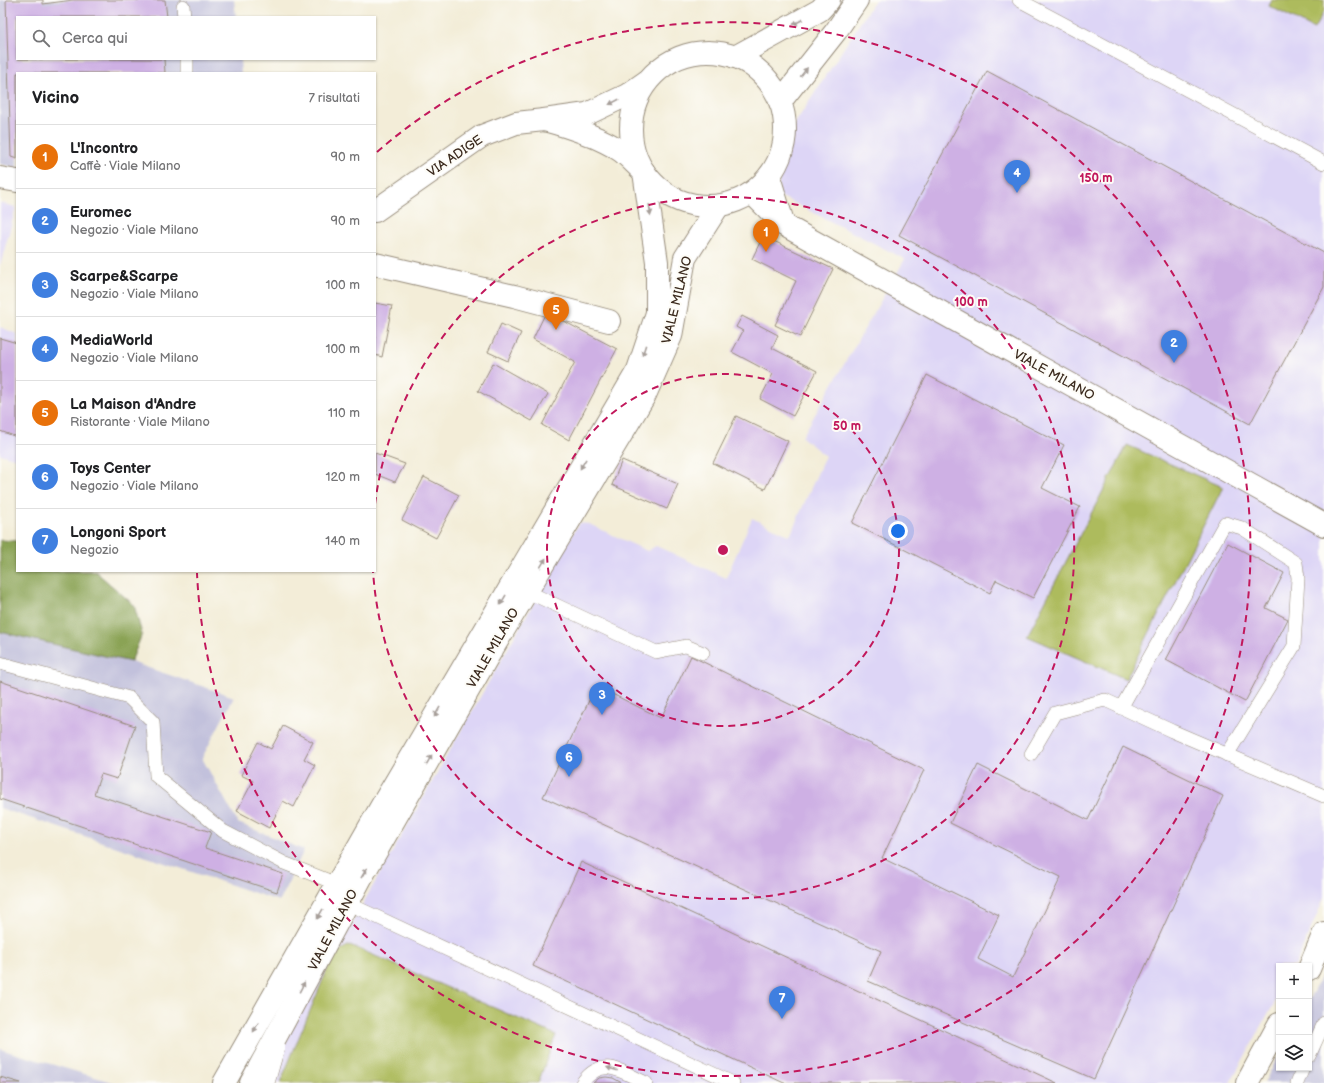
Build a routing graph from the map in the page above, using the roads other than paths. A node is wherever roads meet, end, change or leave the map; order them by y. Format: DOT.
graph roads {
  1 [pos="829,0"];
  2 [pos="857,0"];
  3 [pos="1020,0"];
  4 [pos="735,57"];
  5 [pos="187,60"];
  6 [pos="188,72"];
  7 [pos="647,81"];
  8 [pos="780,102"];
  9 [pos="544,120"];
  10 [pos="1324,163"];
  11 [pos="644,172"];
  12 [pos="769,177"];
  13 [pos="0,178"];
  14 [pos="16,181"];
  15 [pos="752,193"];
  16 [pos="717,208"];
  17 [pos="376,211"];
  18 [pos="784,225"];
  19 [pos="376,264"];
  20 [pos="609,321"];
  21 [pos="1324,525"];
  22 [pos="526,591"];
  23 [pos="703,654"];
  24 [pos="0,663"];
  25 [pos="1121,708"];
  26 [pos="1031,754"];
  27 [pos="1227,755"];
  28 [pos="1324,796"];
  29 [pos="337,884"];
  30 [pos="347,903"];
  31 [pos="1324,933"];
  32 [pos="1312,963"];
  33 [pos="286,1017"];
  34 [pos="1324,1023"];
  35 [pos="1276,1029"];
  36 [pos="1312,1049"];
  37 [pos="1302,1071"];
  38 [pos="224,1083"];
  39 [pos="251,1083"];
  40 [pos="268,1083"];
  41 [pos="582,1083"];
  42 [pos="646,1083"];
  43 [pos="733,1083"];
  44 [pos="1246,1083"];
  45 [pos="1297,1083"];
  1 -- 4 [label="main road, one-way"];
  8 -- 2 [label="main road, one-way"];
  3 -- 10 [label="lane"];
  4 -- 7 [label="main road"];
  4 -- 8 [label="main road"];
  5 -- 6 [label="lane"];
  7 -- 9 [label="main road, VIA ADIGE, one-way"];
  7 -- 11 [label="main road"];
  8 -- 12 [label="main road"];
  9 -- 11 [label="main road, VIA ADIGE"];
  9 -- 17 [label="main road, VIA ADIGE"];
  11 -- 16 [label="main road, VIA ADIGE"];
  11 -- 29 [label="main road, VIALE MILANO, one-way"];
  12 -- 15 [label="main road"];
  12 -- 18 [label="main road"];
  13 -- 14 [label="main road"];
  15 -- 16 [label="main road"];
  15 -- 18 [label="main road, VIALE MILANO"];
  22 -- 16 [label="main road, VIALE MILANO, one-way"];
  18 -- 21 [label="main road, VIALE MILANO"];
  19 -- 20 [label="main road"];
  22 -- 23 [label="lane"];
  30 -- 22 [label="main road, VIALE MILANO, one-way"];
  24 -- 29 [label="lane"];
  25 -- 26 [label="lane"];
  25 -- 27 [label="lane"];
  25 -- 27 [label="lane"];
  27 -- 28 [label="lane"];
  29 -- 38 [label="main road, VIALE MILANO, one-way"];
  33 -- 30 [label="main road, VIALE MILANO, one-way"];
  30 -- 43 [label="lane"];
  31 -- 32 [label="main road"];
  33 -- 39 [label="main road, VIALE MILANO"];
  33 -- 40 [label="lane"];
  34 -- 36 [label="lane"];
  35 -- 44 [label="main road"];
  37 -- 45 [label="lane"];
  42 -- 41 [label="lane, one-way"];
}
